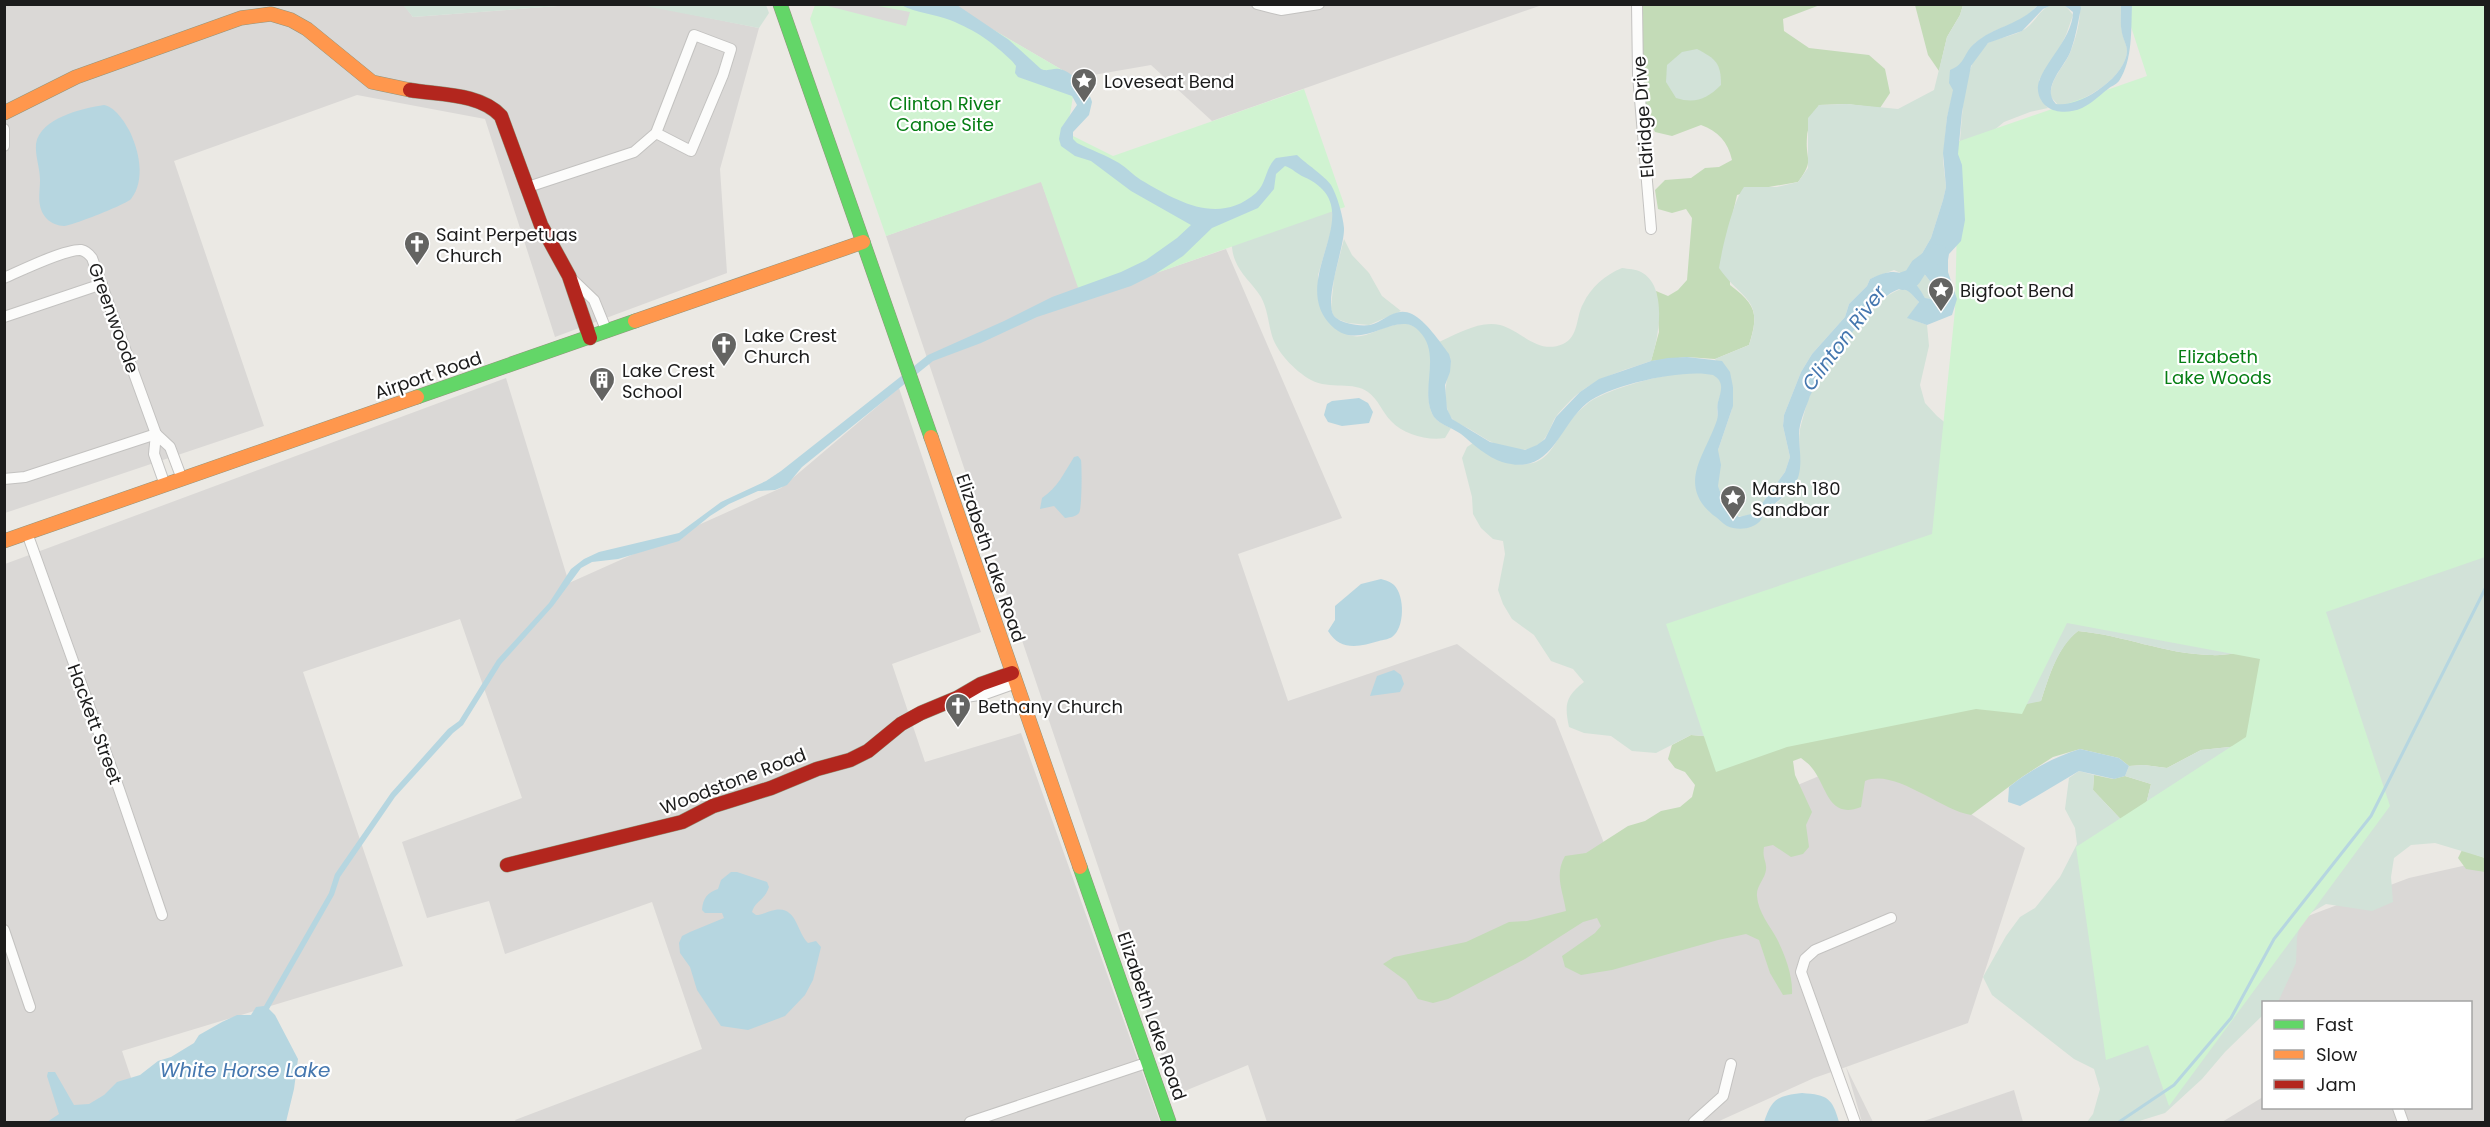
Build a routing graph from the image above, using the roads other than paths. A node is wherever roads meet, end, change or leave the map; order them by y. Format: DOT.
graph roads {
  1 [pos="780,4"];
  2 [pos="1257,4"];
  3 [pos="1319,4"];
  4 [pos="1637,4"];
  5 [pos="4,113"];
  6 [pos="4,129"];
  7 [pos="656,133"];
  8 [pos="4,146"];
  9 [pos="528,188"];
  10 [pos="1651,229"];
  11 [pos="863,243"];
  12 [pos="569,276"];
  13 [pos="4,278"];
  14 [pos="102,284"];
  15 [pos="4,317"];
  16 [pos="607,332"];
  17 [pos="590,338"];
  18 [pos="156,434"];
  19 [pos="4,479"];
  20 [pos="182,479"];
  21 [pos="165,485"];
  22 [pos="27,533"];
  23 [pos="4,541"];
  24 [pos="1014,678"];
  25 [pos="507,864"];
  26 [pos="162,915"];
  27 [pos="1891,918"];
  28 [pos="4,930"];
  29 [pos="30,1007"];
  30 [pos="1149,1062"];
  31 [pos="1731,1064"];
  32 [pos="970,1122"];
  33 [pos="1169,1122"];
  34 [pos="1694,1122"];
  35 [pos="1855,1122"];
  1 -- 11 [label="street, Elizabeth Lake Road"];
  2 -- 3 [label="street"];
  4 -- 10 [label="street, Eldridge Drive"];
  5 -- 9 [label="street"];
  6 -- 8 [label="street"];
  7 -- 7 [label="street"];
  7 -- 9 [label="street"];
  9 -- 12 [label="street"];
  11 -- 16 [label="street, Airport Road"];
  11 -- 24 [label="street, Elizabeth Lake Road"];
  12 -- 16 [label="street"];
  12 -- 17 [label="street"];
  13 -- 14 [label="street, Greenwoode"];
  14 -- 15 [label="street"];
  14 -- 18 [label="street, Greenwoode"];
  16 -- 17 [label="street, Airport Road"];
  17 -- 20 [label="street, Airport Road"];
  18 -- 19 [label="street"];
  18 -- 20 [label="street, Greenwoode"];
  18 -- 21 [label="street, Greenwoode"];
  20 -- 21 [label="street, Airport Road"];
  21 -- 22 [label="street, Airport Road"];
  22 -- 23 [label="street, Airport Road"];
  22 -- 26 [label="street, Hackett Street"];
  24 -- 25 [label="street, Woodstone Road"];
  24 -- 30 [label="street, Elizabeth Lake Road"];
  27 -- 35 [label="street"];
  28 -- 29 [label="street"];
  30 -- 32 [label="street"];
  30 -- 33 [label="street, Elizabeth Lake Road"];
  31 -- 34 [label="street"];
}
